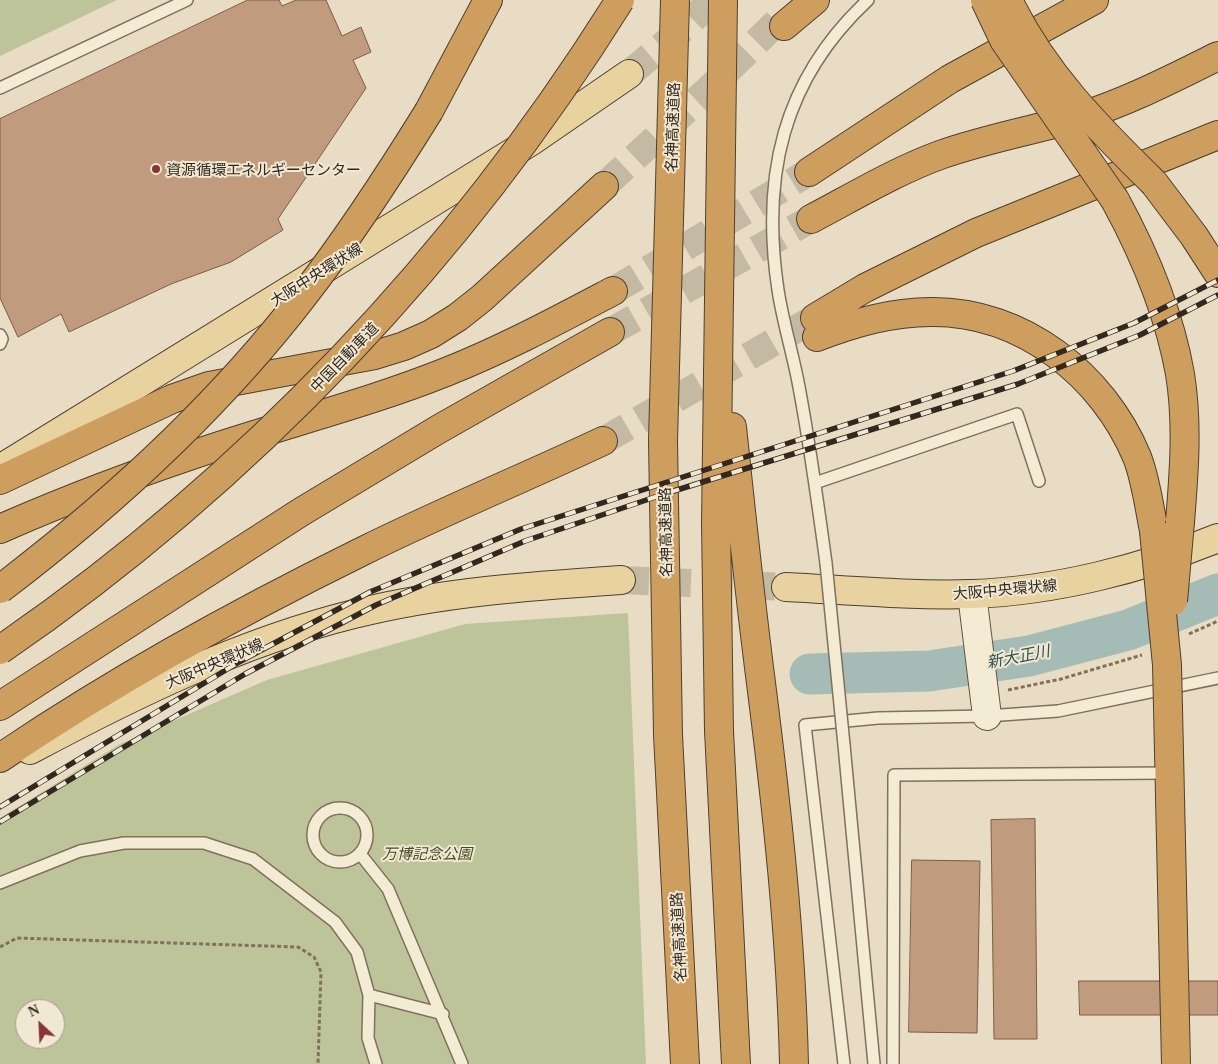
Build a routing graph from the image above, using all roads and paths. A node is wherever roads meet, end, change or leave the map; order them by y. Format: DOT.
graph roads {
  1 [pos="187,0"];
  2 [pos="488,0"];
  3 [pos="620,0"];
  4 [pos="676,0"];
  5 [pos="723,0"];
  6 [pos="815,0"];
  7 [pos="868,0"];
  8 [pos="985,0"];
  9 [pos="1008,0"];
  10 [pos="1094,0"];
  11 [pos="788,14"];
  12 [pos="1218,56"];
  13 [pos="629,74"];
  14 [pos="0,88"];
  15 [pos="1218,135"];
  16 [pos="809,172"];
  17 [pos="604,186"];
  18 [pos="811,219"];
  19 [pos="1218,274"];
  20 [pos="613,291"];
  21 [pos="718,306"];
  22 [pos="610,332"];
  23 [pos="0,336"];
  24 [pos="0,344"];
  25 [pos="604,441"];
  26 [pos="0,469"];
  27 [pos="0,480"];
  28 [pos="1039,481"];
  29 [pos="815,483"];
  30 [pos="0,529"];
  31 [pos="1218,538"];
  32 [pos="620,580"];
  33 [pos="786,587"];
  34 [pos="0,590"];
  35 [pos="972,594"];
  36 [pos="1218,621"];
  37 [pos="1185,636"];
  38 [pos="0,650"];
  39 [pos="1155,660"];
  40 [pos="1218,678"];
  41 [pos="986,700"];
  42 [pos="0,706"];
  43 [pos="0,758"];
  44 [pos="0,766"];
  45 [pos="1169,773"];
  46 [pos="361,855"];
  47 [pos="0,883"];
  48 [pos="0,947"];
  49 [pos="368,995"];
  50 [pos="443,1014"];
  51 [pos="793,1019"];
  52 [pos="318,1064"];
  53 [pos="376,1064"];
  54 [pos="462,1064"];
  55 [pos="685,1064"];
  56 [pos="736,1064"];
  57 [pos="794,1064"];
  58 [pos="799,1064"];
  59 [pos="844,1064"];
  60 [pos="874,1064"];
  61 [pos="893,1064"];
  62 [pos="1176,1064"];
  1 -- 14 [label="lane"];
  2 -- 34 [label="highway, bridge"];
  3 -- 38 [label="highway, 中国自動車道, bridge"];
  4 -- 55 [label="highway, 名神高速道路"];
  5 -- 21 [label="highway"];
  6 -- 11 [label="highway"];
  7 -- 29 [label="lane"];
  8 -- 39 [label="highway, bridge"];
  9 -- 19 [label="highway, bridge"];
  10 -- 16 [label="highway"];
  12 -- 18 [label="highway"];
  13 -- 26 [label="main road, 大阪中央環状線"];
  15 -- 39 [label="highway, bridge"];
  17 -- 27 [label="highway"];
  20 -- 30 [label="highway"];
  21 -- 51 [label="highway"];
  21 -- 56 [label="highway"];
  22 -- 42 [label="highway"];
  23 -- 24 [label="lane"];
  25 -- 43 [label="highway"];
  28 -- 29 [label="lane"];
  29 -- 60 [label="lane, bridge"];
  31 -- 35 [label="main road, 大阪中央環状線"];
  32 -- 44 [label="main road, 大阪中央環状線"];
  33 -- 35 [label="main road, 大阪中央環状線"];
  35 -- 41 [label="street"];
  36 -- 37 [label="path"];
  39 -- 41 [label="path"];
  39 -- 45 [label="highway, bridge"];
  40 -- 41 [label="lane"];
  41 -- 59 [label="lane"];
  45 -- 61 [label="lane"];
  45 -- 62 [label="highway"];
  46 -- 46 [label="lane"];
  46 -- 50 [label="lane"];
  47 -- 49 [label="lane"];
  48 -- 52 [label="path"];
  49 -- 50 [label="lane"];
  49 -- 53 [label="lane"];
  50 -- 54 [label="lane"];
  51 -- 57 [label="highway"];
  51 -- 58 [label="highway"];
}
